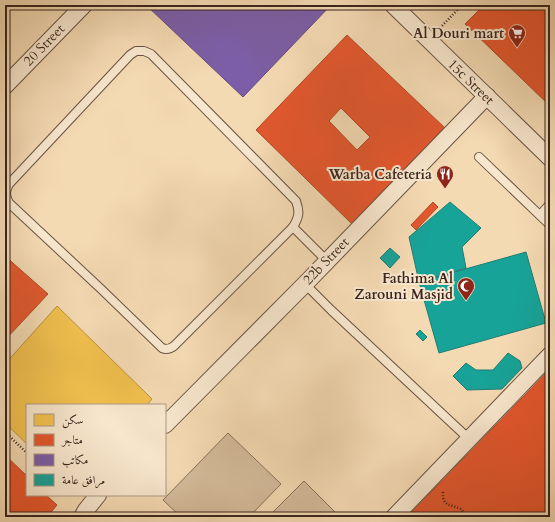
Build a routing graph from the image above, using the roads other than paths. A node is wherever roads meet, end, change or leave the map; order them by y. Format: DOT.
graph roads {
  1 [pos="84,5"];
  2 [pos="393,5"];
  3 [pos="6,82"];
  4 [pos="487,96"];
  5 [pos="479,157"];
  6 [pos="550,158"];
  7 [pos="550,204"];
  8 [pos="540,215"];
  9 [pos="550,224"];
  10 [pos="293,227"];
  11 [pos="327,260"];
  12 [pos="305,284"];
  13 [pos="550,355"];
  14 [pos="166,424"];
  15 [pos="469,439"];
  16 [pos="97,496"];
  17 [pos="82,517"];
  18 [pos="394,517"];
  1 -- 3 [label="street, 20 Street"];
  2 -- 4 [label="street, 15c Street"];
  4 -- 6 [label="street, 15c Street"];
  4 -- 11 [label="street, 22b Street"];
  5 -- 8 [label="lane"];
  7 -- 8 [label="lane"];
  8 -- 9 [label="lane"];
  10 -- 10 [label="lane"];
  10 -- 11 [label="lane"];
  11 -- 12 [label="street, 22b Street"];
  12 -- 14 [label="street, 22b Street"];
  12 -- 15 [label="lane"];
  13 -- 15 [label="street"];
  15 -- 18 [label="street"];
  16 -- 17 [label="street"];
}
